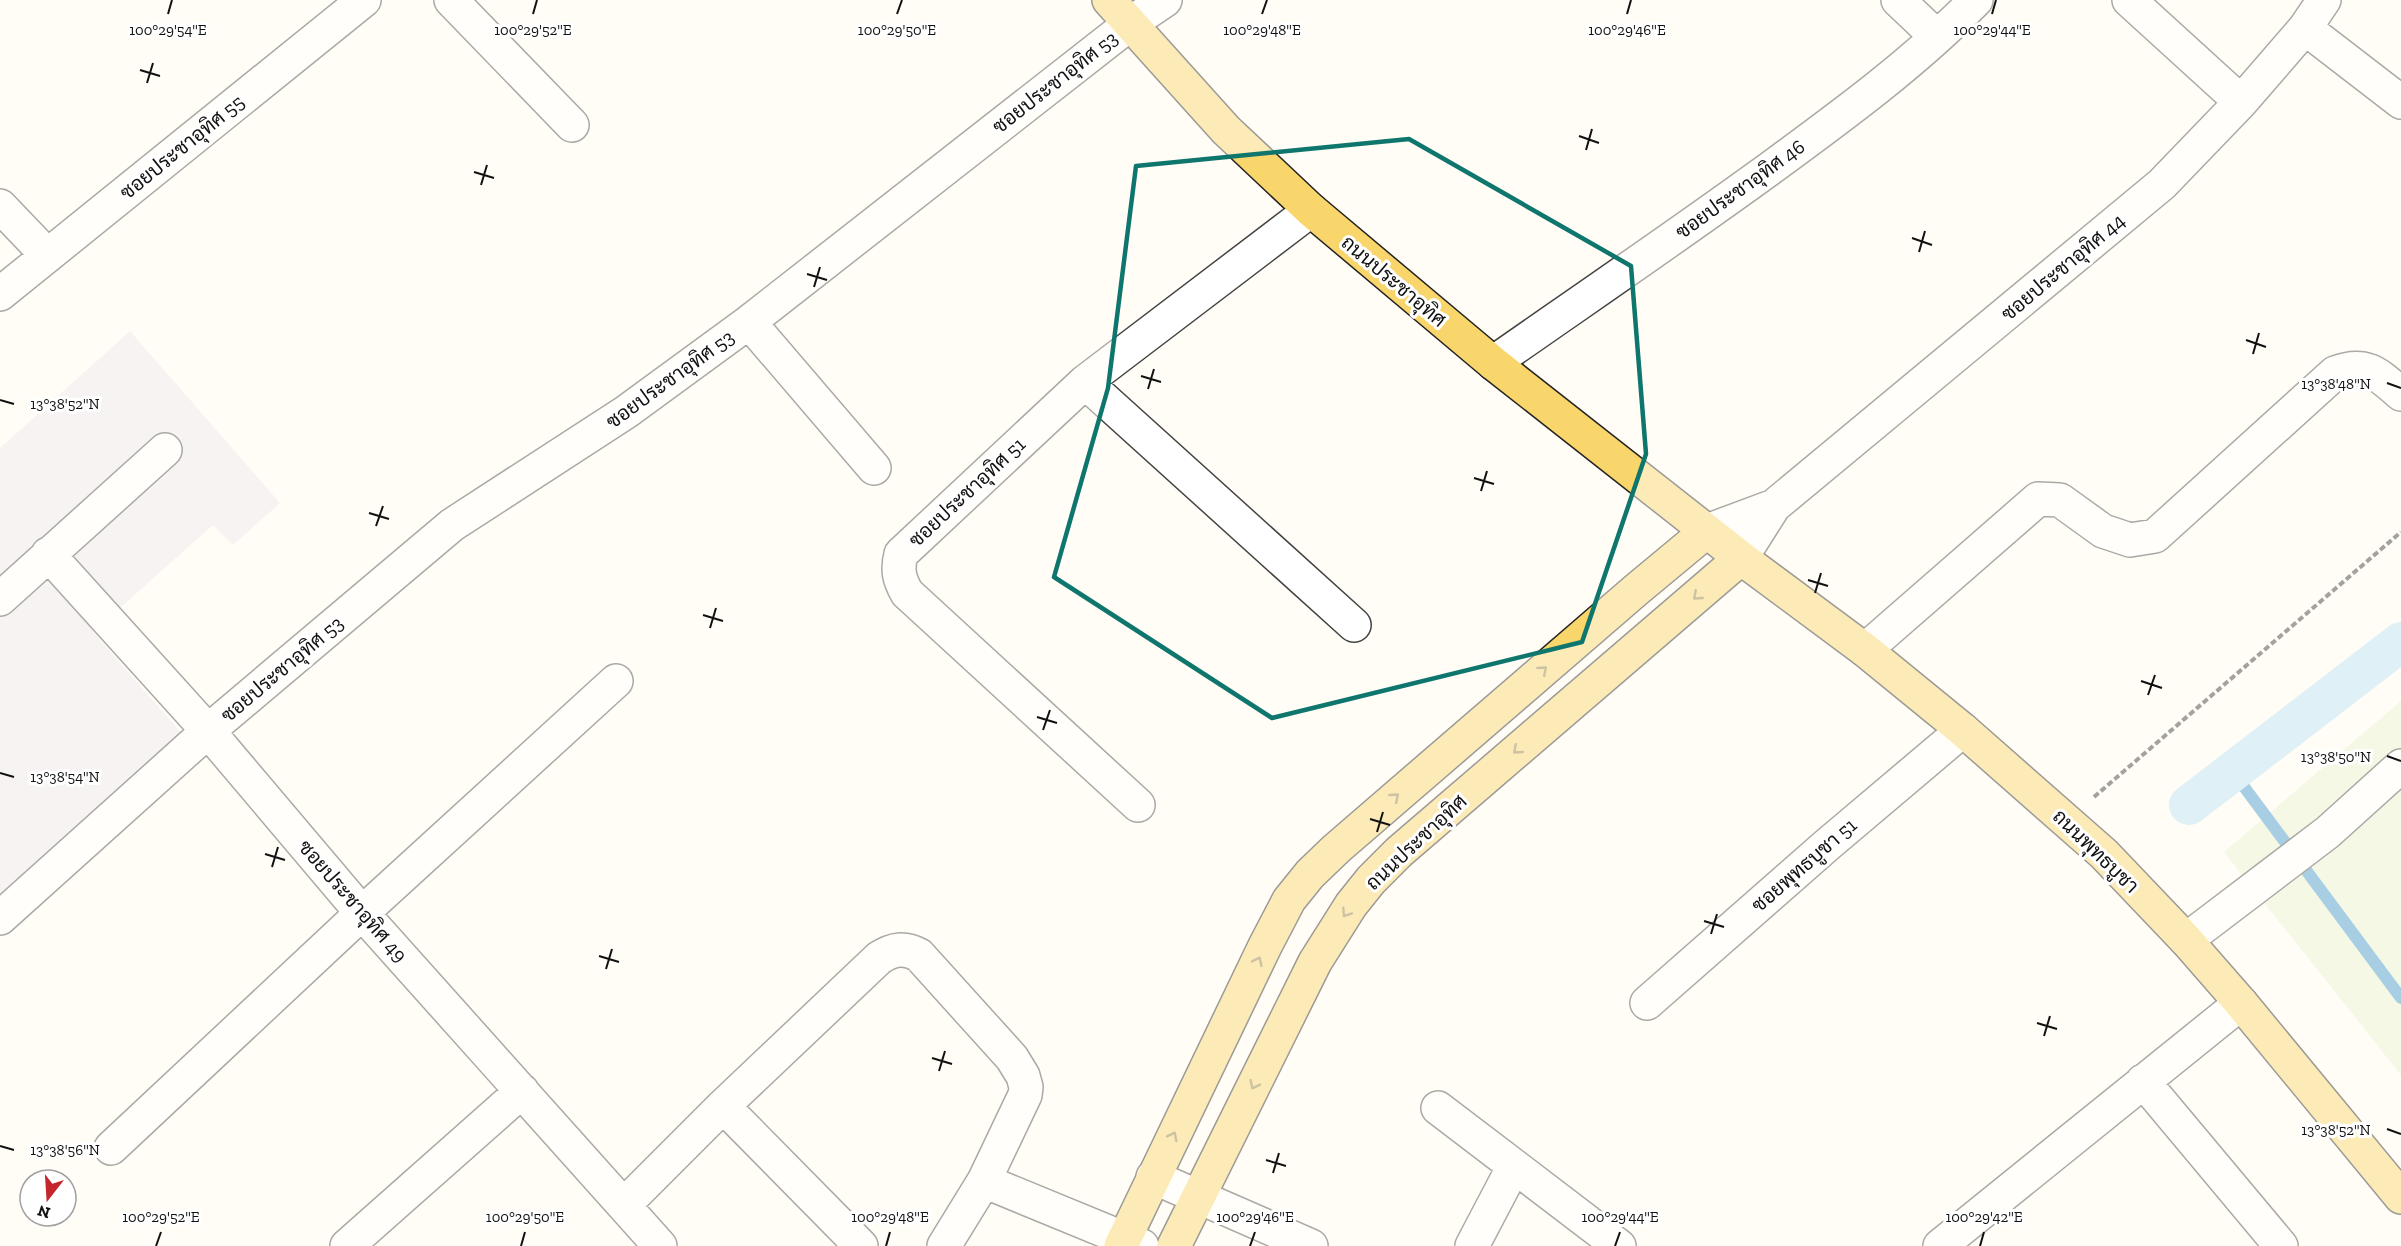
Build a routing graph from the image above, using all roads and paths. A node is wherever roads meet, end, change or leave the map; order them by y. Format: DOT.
graph roads {
  1 [pos="364,0"];
  2 [pos="452,0"];
  3 [pos="1165,0"];
  4 [pos="1898,0"];
  5 [pos="1976,0"];
  6 [pos="2130,0"];
  7 [pos="2324,0"];
  8 [pos="1120,12"];
  9 [pos="2305,28"];
  10 [pos="1937,38"];
  11 [pos="2241,102"];
  12 [pos="2401,102"];
  13 [pos="572,125"];
  14 [pos="0,206"];
  15 [pos="1311,210"];
  16 [pos="48,255"];
  17 [pos="0,294"];
  18 [pos="749,322"];
  19 [pos="1493,363"];
  20 [pos="1085,382"];
  21 [pos="2401,394"];
  22 [pos="165,450"];
  23 [pos="874,468"];
  24 [pos="1774,506"];
  25 [pos="1707,531"];
  26 [pos="2401,532"];
  27 [pos="48,554"];
  28 [pos="1741,558"];
  29 [pos="0,599"];
  30 [pos="1354,625"];
  31 [pos="1865,650"];
  32 [pos="616,681"];
  33 [pos="1963,730"];
  34 [pos="208,731"];
  35 [pos="2401,766"];
  36 [pos="1138,806"];
  37 [pos="2066,821"];
  38 [pos="362,913"];
  39 [pos="0,918"];
  40 [pos="2186,940"];
  41 [pos="1647,1003"];
  42 [pos="2241,1003"];
  43 [pos="2143,1081"];
  44 [pos="522,1091"];
  45 [pos="723,1106"];
  46 [pos="1438,1108"];
  47 [pos="111,1148"];
  48 [pos="1514,1166"];
  49 [pos="1153,1177"];
  50 [pos="984,1181"];
  51 [pos="1199,1196"];
  52 [pos="2401,1197"];
  53 [pos="624,1205"];
  54 [pos="1129,1244"];
  55 [pos="347,1246"];
  56 [pos="660,1246"];
  57 [pos="861,1246"];
  58 [pos="944,1246"];
  59 [pos="1174,1246"];
  60 [pos="1311,1246"];
  61 [pos="1472,1246"];
  62 [pos="1619,1246"];
  63 [pos="1940,1246"];
  64 [pos="2281,1246"];
  1 -- 16 [label="street, ซอยประชาอุทิศ 55"];
  2 -- 13 [label="street"];
  3 -- 8 [label="street, ซอยประชาอุทิศ 53"];
  4 -- 10 [label="street"];
  5 -- 10 [label="street, ซอยประชาอุทิศ 46"];
  6 -- 11 [label="street"];
  7 -- 9 [label="street, ซอยประชาอุทิศ 44"];
  8 -- 15 [label="main road, ถนนประชาอุทิศ"];
  8 -- 18 [label="street, ซอยประชาอุทิศ 53"];
  9 -- 11 [label="street, ซอยประชาอุทิศ 44"];
  9 -- 12 [label="street"];
  10 -- 19 [label="street, ซอยประชาอุทิศ 46"];
  11 -- 24 [label="street, ซอยประชาอุทิศ 44"];
  14 -- 16 [label="street"];
  15 -- 19 [label="main road, ถนนประชาอุทิศ"];
  15 -- 20 [label="street, ซอยประชาอุทิศ 51"];
  16 -- 17 [label="street, ซอยประชาอุทิศ 55"];
  18 -- 23 [label="street"];
  18 -- 34 [label="street, ซอยประชาอุทิศ 53"];
  19 -- 25 [label="main road, ถนนประชาอุทิศ"];
  20 -- 30 [label="street"];
  20 -- 36 [label="street, ซอยประชาอุทิศ 51"];
  21 -- 31 [label="street"];
  22 -- 27 [label="street"];
  24 -- 25 [label="street, ซอยประชาอุทิศ 44"];
  24 -- 28 [label="street, ซอยประชาอุทิศ 44"];
  25 -- 28 [label="main road, ถนนประชาอุทิศ"];
  49 -- 25 [label="main road, one-way"];
  26 -- 37 [label="path"];
  27 -- 29 [label="street"];
  27 -- 34 [label="street, ซอยประชาอุทิศ 49"];
  28 -- 31 [label="main road, ถนนพุทธบูชา"];
  28 -- 51 [label="main road, ถนนประชาอุทิศ, one-way"];
  31 -- 33 [label="main road, ถนนพุทธบูชา"];
  32 -- 38 [label="street"];
  33 -- 37 [label="main road, ถนนพุทธบูชา"];
  33 -- 41 [label="street, ซอยพุทธบูชา 51"];
  34 -- 38 [label="street, ซอยประชาอุทิศ 49"];
  34 -- 39 [label="street, ซอยประชาอุทิศ 53"];
  35 -- 40 [label="street"];
  37 -- 40 [label="main road, ถนนพุทธบูชา"];
  38 -- 44 [label="street, ซอยประชาอุทิศ 49"];
  38 -- 47 [label="street"];
  40 -- 42 [label="main road, ถนนพุทธบูชา"];
  42 -- 43 [label="street"];
  42 -- 52 [label="main road, ถนนพุทธบูชา"];
  43 -- 63 [label="street"];
  43 -- 64 [label="street"];
  44 -- 53 [label="street, ซอยประชาอุทิศ 49"];
  44 -- 55 [label="street"];
  45 -- 50 [label="street"];
  45 -- 53 [label="street"];
  45 -- 57 [label="street"];
  46 -- 48 [label="street"];
  48 -- 61 [label="street"];
  48 -- 62 [label="street"];
  49 -- 51 [label="street"];
  49 -- 54 [label="main road"];
  50 -- 54 [label="street"];
  50 -- 58 [label="street"];
  51 -- 59 [label="main road, ถนนประชาอุทิศ"];
  51 -- 60 [label="street"];
  53 -- 56 [label="street, ซอยประชาอุทิศ 49"];
}
